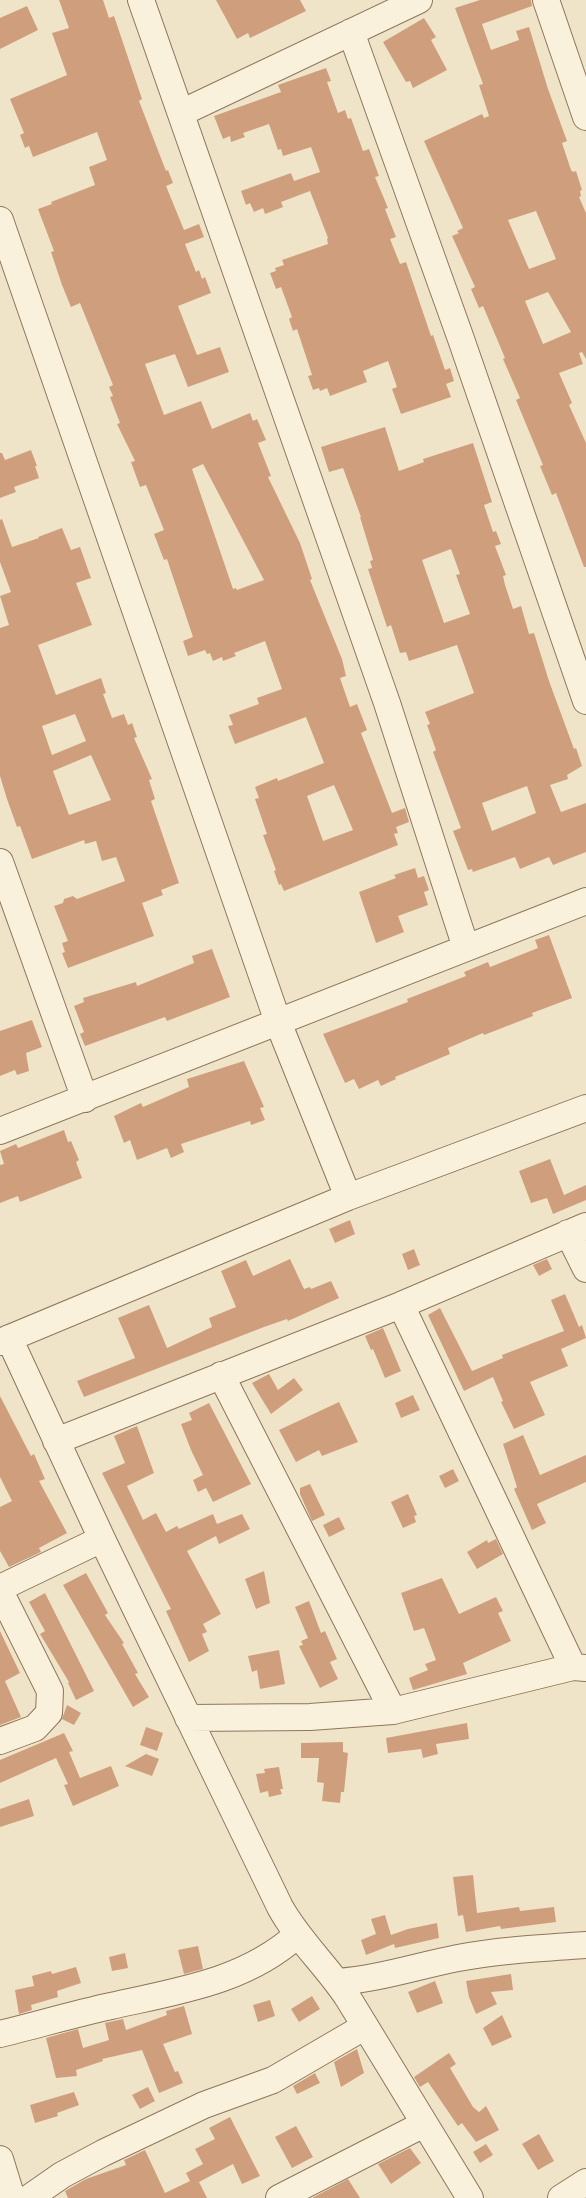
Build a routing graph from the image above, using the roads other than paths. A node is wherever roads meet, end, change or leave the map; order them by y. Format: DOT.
graph roads {
  1 [pos="141,0"];
  2 [pos="419,0"];
  3 [pos="546,0"];
  4 [pos="351,32"];
  5 [pos="181,113"];
  6 [pos="586,117"];
  7 [pos="0,220"];
  8 [pos="586,701"];
  9 [pos="0,862"];
  10 [pos="586,901"];
  11 [pos="466,948"];
  12 [pos="278,1022"];
  13 [pos="85,1099"];
  14 [pos="586,1108"];
  15 [pos="0,1131"];
  16 [pos="348,1197"];
  17 [pos="577,1230"];
  18 [pos="586,1269"];
  19 [pos="401,1305"];
  20 [pos="4,1340"];
  21 [pos="221,1375"];
  22 [pos="56,1441"];
  23 [pos="102,1539"];
  24 [pos="0,1590"];
  25 [pos="580,1667"];
  26 [pos="393,1711"];
  27 [pos="188,1718"];
  28 [pos="0,1742"];
  29 [pos="297,1935"];
  30 [pos="586,1945"];
  31 [pos="337,1982"];
  32 [pos="364,2027"];
  33 [pos="0,2034"];
  34 [pos="424,2124"];
  35 [pos="0,2159"];
  36 [pos="586,2182"];
  37 [pos="12,2198"];
  38 [pos="29,2198"];
  39 [pos="279,2198"];
  40 [pos="470,2198"];
  41 [pos="561,2198"];
  1 -- 5 [label="street"];
  2 -- 4 [label="street"];
  3 -- 6 [label="street"];
  4 -- 5 [label="street"];
  4 -- 8 [label="street"];
  5 -- 11 [label="street"];
  7 -- 12 [label="street"];
  9 -- 13 [label="street"];
  10 -- 11 [label="street"];
  11 -- 12 [label="street"];
  12 -- 13 [label="street"];
  12 -- 16 [label="street"];
  13 -- 15 [label="street"];
  14 -- 16 [label="street"];
  16 -- 20 [label="street"];
  17 -- 18 [label="street"];
  17 -- 19 [label="street"];
  19 -- 21 [label="street"];
  19 -- 25 [label="street"];
  20 -- 22 [label="street"];
  21 -- 22 [label="street"];
  21 -- 26 [label="street"];
  22 -- 23 [label="street"];
  23 -- 24 [label="street"];
  23 -- 27 [label="street"];
  24 -- 28 [label="street"];
  25 -- 26 [label="street"];
  26 -- 27 [label="street"];
  27 -- 29 [label="street"];
  29 -- 31 [label="street"];
  29 -- 33 [label="street"];
  30 -- 31 [label="street"];
  31 -- 32 [label="street"];
  32 -- 34 [label="street"];
  32 -- 38 [label="street"];
  34 -- 39 [label="street"];
  34 -- 40 [label="street"];
  35 -- 37 [label="street"];
  36 -- 41 [label="street"];
}
